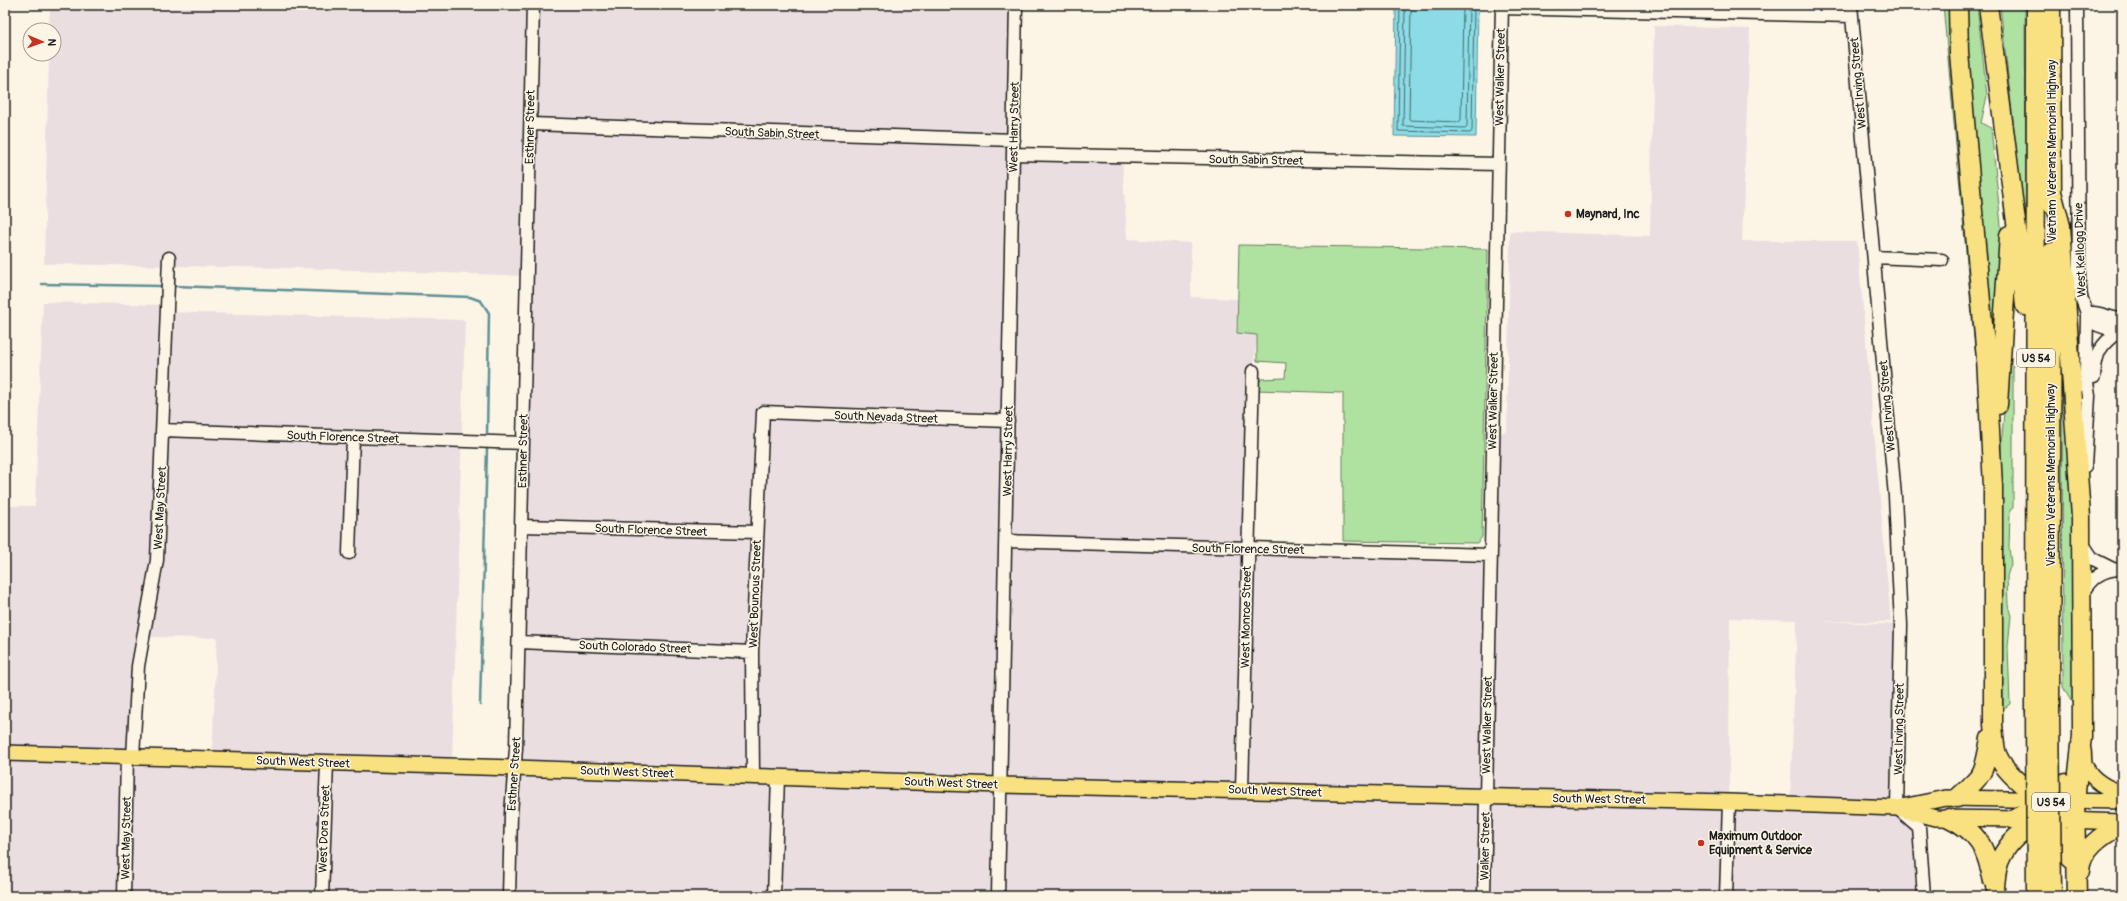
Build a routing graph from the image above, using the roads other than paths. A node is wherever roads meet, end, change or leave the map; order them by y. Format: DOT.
graph roads {
  1 [pos="533,5"];
  2 [pos="1016,5"];
  3 [pos="1958,5"];
  4 [pos="1988,5"];
  5 [pos="2036,5"];
  6 [pos="2051,5"];
  7 [pos="2077,5"];
  8 [pos="1502,6"];
  9 [pos="1851,11"];
  10 [pos="530,124"];
  11 [pos="1014,140"];
  12 [pos="1014,154"];
  13 [pos="2006,156"];
  14 [pos="1498,164"];
  15 [pos="2052,192"];
  16 [pos="169,258"];
  17 [pos="1874,258"];
  18 [pos="1942,260"];
  19 [pos="2087,313"];
  20 [pos="2121,327"];
  21 [pos="1253,371"];
  22 [pos="2089,396"];
  23 [pos="763,412"];
  24 [pos="1008,421"];
  25 [pos="162,430"];
  26 [pos="353,437"];
  27 [pos="523,443"];
  28 [pos="1993,486"];
  29 [pos="2081,518"];
  30 [pos="522,526"];
  31 [pos="757,532"];
  32 [pos="1006,541"];
  33 [pos="2082,543"];
  34 [pos="1248,549"];
  35 [pos="349,553"];
  36 [pos="1490,555"];
  37 [pos="2118,569"];
  38 [pos="2035,588"];
  39 [pos="2082,594"];
  40 [pos="519,642"];
  41 [pos="752,652"];
  42 [pos="2043,710"];
  43 [pos="1992,724"];
  44 [pos="2081,744"];
  45 [pos="5,753"];
  46 [pos="130,757"];
  47 [pos="327,763"];
  48 [pos="515,768"];
  49 [pos="753,776"];
  50 [pos="778,777"];
  51 [pos="1000,785"];
  52 [pos="1242,790"];
  53 [pos="2024,792"];
  54 [pos="2122,792"];
  55 [pos="1486,797"];
  56 [pos="1957,798"];
  57 [pos="2122,801"];
  58 [pos="1729,802"];
  59 [pos="2052,805"];
  60 [pos="1897,808"];
  61 [pos="1949,818"];
  62 [pos="2075,820"];
  63 [pos="2122,823"];
  64 [pos="2014,828"];
  65 [pos="2066,839"];
  66 [pos="1995,891"];
  67 [pos="2077,891"];
  68 [pos="124,896"];
  69 [pos="322,896"];
  70 [pos="509,896"];
  71 [pos="774,896"];
  72 [pos="998,896"];
  73 [pos="1484,896"];
  74 [pos="1726,896"];
  75 [pos="1924,896"];
  76 [pos="2036,896"];
  77 [pos="2052,896"];
  1 -- 10 [label="street, Esthner Street"];
  2 -- 11 [label="street, West Harry Street"];
  3 -- 28 [label="highway"];
  4 -- 13 [label="highway"];
  5 -- 38 [label="highway, Vietnam Veterans Memorial Highway / US 54"];
  6 -- 15 [label="highway, Vietnam Veterans Memorial Highway / US 54"];
  7 -- 19 [label="street, West Kellogg Drive"];
  8 -- 9 [label="street"];
  8 -- 14 [label="street, West Walker Street"];
  9 -- 17 [label="street, West Irving Street"];
  10 -- 11 [label="street, South Sabin Street"];
  10 -- 27 [label="street, Esthner Street"];
  11 -- 12 [label="street, West Harry Street"];
  12 -- 14 [label="street, South Sabin Street"];
  12 -- 24 [label="street, West Harry Street"];
  13 -- 28 [label="highway"];
  13 -- 38 [label="highway"];
  14 -- 36 [label="street, West Walker Street"];
  15 -- 29 [label="highway"];
  15 -- 42 [label="highway, Vietnam Veterans Memorial Highway / US 54"];
  16 -- 25 [label="street, West May Street"];
  17 -- 18 [label="street"];
  17 -- 60 [label="street, West Irving Street"];
  19 -- 20 [label="street"];
  19 -- 22 [label="street, West Kellogg Drive"];
  20 -- 22 [label="street"];
  21 -- 34 [label="street, West Monroe Street"];
  22 -- 29 [label="street, West Kellogg Drive"];
  23 -- 24 [label="street, South Nevada Street"];
  23 -- 31 [label="street, West Bounous Street"];
  24 -- 32 [label="street, West Harry Street"];
  25 -- 26 [label="street, South Florence Street"];
  25 -- 46 [label="street, West May Street"];
  26 -- 27 [label="street, South Florence Street"];
  26 -- 35 [label="street"];
  27 -- 30 [label="street, Esthner Street"];
  28 -- 43 [label="highway"];
  29 -- 33 [label="highway"];
  30 -- 31 [label="street, South Florence Street"];
  30 -- 40 [label="street, Esthner Street"];
  31 -- 41 [label="street, West Bounous Street"];
  32 -- 34 [label="street, South Florence Street"];
  32 -- 51 [label="street, West Harry Street"];
  33 -- 37 [label="street"];
  33 -- 39 [label="highway"];
  34 -- 36 [label="street, South Florence Street"];
  34 -- 52 [label="street, West Monroe Street"];
  36 -- 55 [label="street, West Walker Street"];
  37 -- 39 [label="street"];
  38 -- 42 [label="highway, Vietnam Veterans Memorial Highway / US 54"];
  39 -- 44 [label="highway"];
  40 -- 41 [label="street, South Colorado Street"];
  40 -- 48 [label="street, Esthner Street"];
  41 -- 49 [label="street, West Bounous Street"];
  42 -- 76 [label="highway, Vietnam Veterans Memorial Highway / US 54, bridge"];
  42 -- 77 [label="highway, Vietnam Veterans Memorial Highway / US 54, bridge"];
  43 -- 53 [label="highway"];
  43 -- 56 [label="highway"];
  44 -- 54 [label="main road"];
  44 -- 59 [label="highway"];
  45 -- 46 [label="main road, South West Street"];
  46 -- 47 [label="main road, South West Street"];
  46 -- 68 [label="street, West May Street"];
  47 -- 48 [label="main road, South West Street"];
  47 -- 69 [label="street, West Dora Street"];
  48 -- 49 [label="main road, South West Street"];
  48 -- 70 [label="street, Esthner Street"];
  49 -- 50 [label="main road, South West Street"];
  50 -- 51 [label="main road, South West Street"];
  50 -- 71 [label="street"];
  51 -- 52 [label="main road, South West Street"];
  51 -- 72 [label="street, West Harry Street"];
  52 -- 55 [label="main road, South West Street"];
  53 -- 56 [label="main road, South West Street"];
  53 -- 59 [label="highway"];
  53 -- 59 [label="highway"];
  55 -- 58 [label="main road, South West Street"];
  55 -- 73 [label="street, Walker Street"];
  56 -- 60 [label="main road, South West Street"];
  57 -- 59 [label="main road"];
  58 -- 60 [label="main road, South West Street"];
  58 -- 74 [label="street"];
  59 -- 62 [label="highway"];
  59 -- 64 [label="highway"];
  59 -- 65 [label="highway"];
  60 -- 61 [label="main road, South West Street"];
  60 -- 75 [label="street"];
  61 -- 64 [label="main road, South West Street"];
  61 -- 66 [label="highway"];
  62 -- 63 [label="main road"];
  62 -- 67 [label="highway"];
  63 -- 67 [label="highway"];
  64 -- 65 [label="highway"];
  64 -- 66 [label="highway"];
  65 -- 67 [label="highway"];
}
